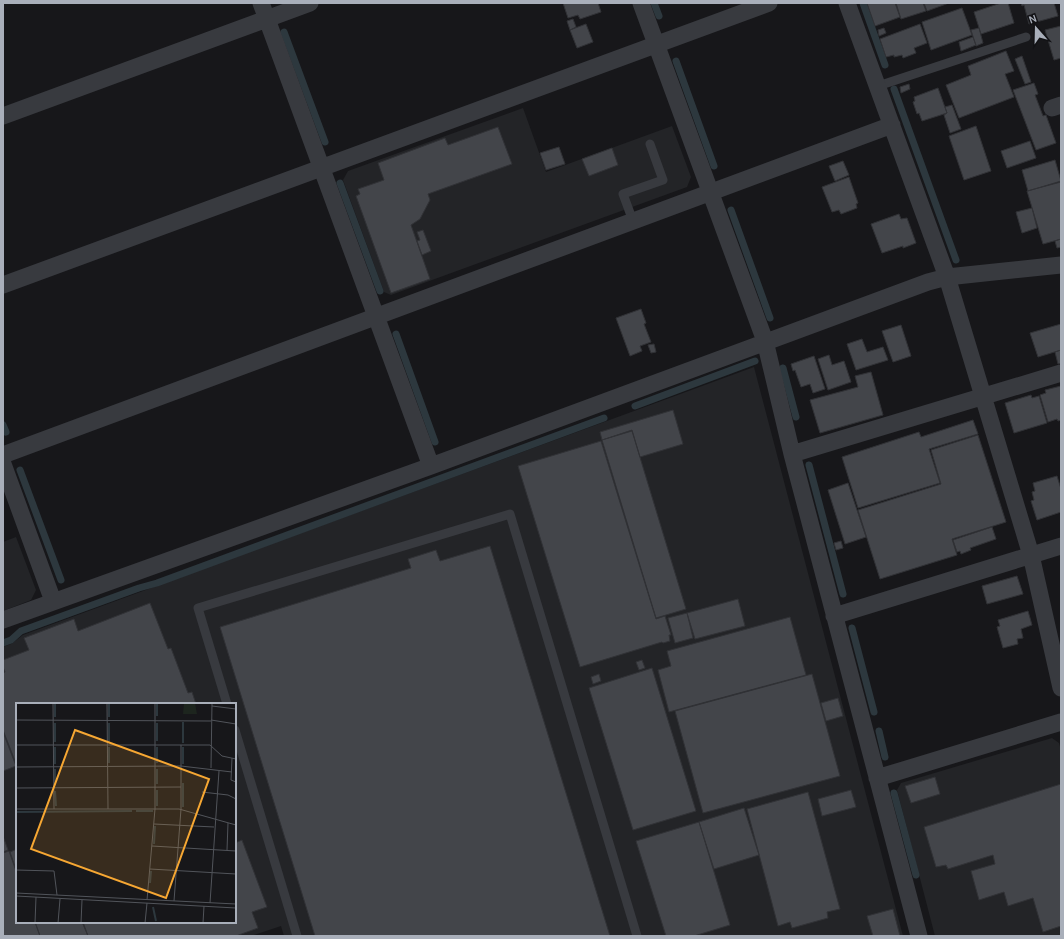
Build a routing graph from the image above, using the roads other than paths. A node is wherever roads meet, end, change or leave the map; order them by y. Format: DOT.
graph roads {
  1 [pos="261,3"];
  2 [pos="310,3"];
  3 [pos="641,3"];
  4 [pos="769,3"];
  5 [pos="847,3"];
  6 [pos="266,19"];
  7 [pos="1026,37"];
  8 [pos="656,45"];
  9 [pos="878,86"];
  10 [pos="3,116"];
  11 [pos="892,125"];
  12 [pos="650,144"];
  13 [pos="321,168"];
  14 [pos="710,192"];
  15 [pos="633,221"];
  16 [pos="1061,265"];
  17 [pos="947,277"];
  18 [pos="3,285"];
  19 [pos="376,316"];
  20 [pos="765,341"];
  21 [pos="1061,373"];
  22 [pos="984,397"];
  23 [pos="792,454"];
  24 [pos="3,455"];
  25 [pos="3,464"];
  26 [pos="431,466"];
  27 [pos="1061,546"];
  28 [pos="1031,555"];
  29 [pos="53,601"];
  30 [pos="834,616"];
  31 [pos="3,620"];
  32 [pos="1061,688"];
  33 [pos="227,703"];
  34 [pos="1061,722"];
  35 [pos="236,733"];
  36 [pos="877,778"];
  37 [pos="297,936"];
  38 [pos="637,936"];
  39 [pos="919,936"];
  1 -- 6 [label="street"];
  2 -- 6 [label="street"];
  3 -- 8 [label="street"];
  4 -- 8 [label="street"];
  5 -- 9 [label="street"];
  6 -- 10 [label="street"];
  6 -- 13 [label="street"];
  7 -- 9 [label="lane"];
  8 -- 13 [label="street"];
  8 -- 14 [label="street"];
  9 -- 11 [label="street"];
  11 -- 14 [label="street"];
  11 -- 17 [label="street"];
  12 -- 15 [label="lane"];
  13 -- 18 [label="street"];
  13 -- 19 [label="street"];
  14 -- 15 [label="street"];
  14 -- 20 [label="street"];
  15 -- 19 [label="street"];
  16 -- 17 [label="street"];
  17 -- 20 [label="street"];
  17 -- 22 [label="street"];
  19 -- 24 [label="street"];
  19 -- 26 [label="street"];
  20 -- 23 [label="street"];
  20 -- 26 [label="street"];
  21 -- 22 [label="street"];
  22 -- 23 [label="street"];
  22 -- 28 [label="street"];
  23 -- 30 [label="street"];
  25 -- 29 [label="street"];
  26 -- 29 [label="street"];
  27 -- 28 [label="street"];
  28 -- 30 [label="street"];
  28 -- 32 [label="street"];
  29 -- 31 [label="street"];
  30 -- 36 [label="street"];
  33 -- 38 [label="lane"];
  34 -- 36 [label="street"];
  35 -- 37 [label="lane"];
  36 -- 39 [label="street"];
}
